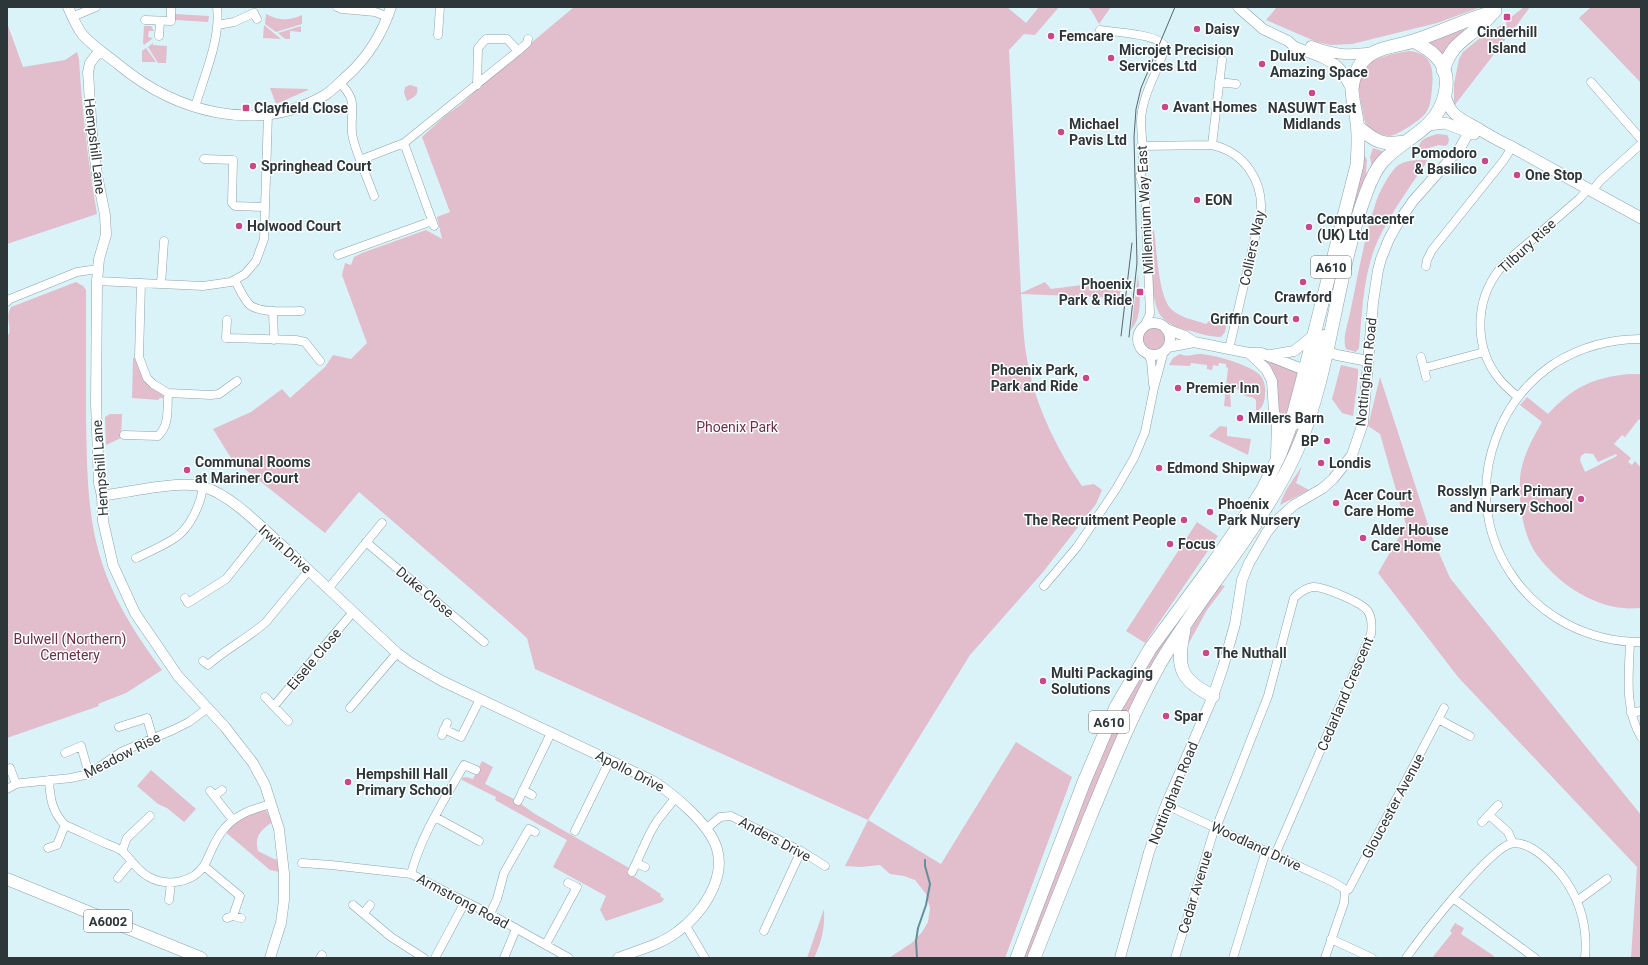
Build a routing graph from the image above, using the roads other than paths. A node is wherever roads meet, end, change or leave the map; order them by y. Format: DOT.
graph roads {
  1 [pos="68,7"];
  2 [pos="96,7"];
  3 [pos="171,7"];
  4 [pos="217,7"];
  5 [pos="337,7"];
  6 [pos="440,7"];
  7 [pos="1238,7"];
  8 [pos="1497,10"];
  9 [pos="389,12"];
  10 [pos="72,17"];
  11 [pos="257,19"];
  12 [pos="145,20"];
  13 [pos="160,20"];
  14 [pos="218,25"];
  15 [pos="1100,30"];
  16 [pos="438,35"];
  17 [pos="159,36"];
  18 [pos="528,40"];
  19 [pos="1288,40"];
  20 [pos="1413,41"];
  21 [pos="100,50"];
  22 [pos="518,51"];
  23 [pos="1377,51"];
  24 [pos="1222,60"];
  25 [pos="1443,70"];
  26 [pos="1219,82"];
  27 [pos="1591,82"];
  28 [pos="340,83"];
  29 [pos="1236,84"];
  30 [pos="477,85"];
  31 [pos="1352,90"];
  32 [pos="1445,93"];
  33 [pos="195,107"];
  34 [pos="268,114"];
  35 [pos="1428,125"];
  36 [pos="1358,127"];
  37 [pos="1469,132"];
  38 [pos="1490,138"];
  39 [pos="1641,139"];
  40 [pos="1405,142"];
  41 [pos="404,143"];
  42 [pos="1641,144"];
  43 [pos="1212,145"];
  44 [pos="1141,146"];
  45 [pos="1512,147"];
  46 [pos="204,159"];
  47 [pos="360,160"];
  48 [pos="1591,189"];
  49 [pos="374,196"];
  50 [pos="265,207"];
  51 [pos="1641,218"];
  52 [pos="164,241"];
  53 [pos="338,255"];
  54 [pos="1426,266"];
  55 [pos="98,269"];
  56 [pos="97,281"];
  57 [pos="235,281"];
  58 [pos="141,282"];
  59 [pos="161,284"];
  60 [pos="7,302"];
  61 [pos="301,310"];
  62 [pos="273,311"];
  63 [pos="227,320"];
  64 [pos="1144,326"];
  65 [pos="1166,329"];
  66 [pos="1641,339"];
  67 [pos="274,340"];
  68 [pos="1194,342"];
  69 [pos="1318,344"];
  70 [pos="1166,349"];
  71 [pos="1229,349"];
  72 [pos="1484,352"];
  73 [pos="1249,353"];
  74 [pos="1148,354"];
  75 [pos="1268,355"];
  76 [pos="1421,357"];
  77 [pos="320,361"];
  78 [pos="1368,361"];
  79 [pos="1424,368"];
  80 [pos="1313,374"];
  81 [pos="1426,377"];
  82 [pos="237,381"];
  83 [pos="1154,388"];
  84 [pos="168,393"];
  85 [pos="1518,397"];
  86 [pos="1277,420"];
  87 [pos="1290,427"];
  88 [pos="124,435"];
  89 [pos="1276,462"];
  90 [pos="203,486"];
  91 [pos="102,496"];
  92 [pos="382,523"];
  93 [pos="264,530"];
  94 [pos="366,542"];
  95 [pos="136,558"];
  96 [pos="308,570"];
  97 [pos="1044,586"];
  98 [pos="328,589"];
  99 [pos="185,598"];
  100 [pos="353,612"];
  101 [pos="1185,623"];
  102 [pos="484,642"];
  103 [pos="1630,642"];
  104 [pos="1641,642"];
  105 [pos="397,652"];
  106 [pos="203,661"];
  107 [pos="1159,666"];
  108 [pos="1181,668"];
  109 [pos="442,681"];
  110 [pos="1213,696"];
  111 [pos="266,698"];
  112 [pos="480,699"];
  113 [pos="274,706"];
  114 [pos="354,707"];
  115 [pos="208,708"];
  116 [pos="1444,708"];
  117 [pos="1641,711"];
  118 [pos="1631,713"];
  119 [pos="1438,719"];
  120 [pos="288,721"];
  121 [pos="119,727"];
  122 [pos="444,729"];
  123 [pos="551,733"];
  124 [pos="1470,736"];
  125 [pos="1641,737"];
  126 [pos="153,739"];
  127 [pos="65,753"];
  128 [pos="610,760"];
  129 [pos="7,769"];
  130 [pos="476,770"];
  131 [pos="89,774"];
  132 [pos="49,780"];
  133 [pos="16,784"];
  134 [pos="7,789"];
  135 [pos="222,790"];
  136 [pos="523,790"];
  137 [pos="532,794"];
  138 [pos="676,797"];
  139 [pos="518,801"];
  140 [pos="271,804"];
  141 [pos="1166,805"];
  142 [pos="1498,805"];
  143 [pos="1489,815"];
  144 [pos="150,816"];
  145 [pos="435,817"];
  146 [pos="233,820"];
  147 [pos="1482,822"];
  148 [pos="65,825"];
  149 [pos="1215,828"];
  150 [pos="706,829"];
  151 [pos="575,831"];
  152 [pos="535,832"];
  153 [pos="479,840"];
  154 [pos="1513,844"];
  155 [pos="48,848"];
  156 [pos="122,851"];
  157 [pos="801,851"];
  158 [pos="1266,851"];
  159 [pos="1275,855"];
  160 [pos="131,862"];
  161 [pos="302,863"];
  162 [pos="636,863"];
  163 [pos="204,866"];
  164 [pos="824,866"];
  165 [pos="645,867"];
  166 [pos="632,872"];
  167 [pos="411,874"];
  168 [pos="118,878"];
  169 [pos="7,879"];
  170 [pos="1607,879"];
  171 [pos="171,883"];
  172 [pos="568,883"];
  173 [pos="1600,884"];
  174 [pos="1345,891"];
  175 [pos="1606,891"];
  176 [pos="1453,898"];
  177 [pos="169,900"];
  178 [pos="1577,901"];
  179 [pos="465,902"];
  180 [pos="353,904"];
  181 [pos="370,904"];
  182 [pos="364,913"];
  183 [pos="490,914"];
  184 [pos="233,918"];
  185 [pos="686,926"];
  186 [pos="516,929"];
  187 [pos="764,931"];
  188 [pos="1331,939"];
  189 [pos="546,944"];
  190 [pos="631,955"];
  191 [pos="201,958"];
  192 [pos="270,958"];
  193 [pos="424,958"];
  194 [pos="435,958"];
  195 [pos="504,958"];
  196 [pos="569,958"];
  197 [pos="618,958"];
  198 [pos="705,958"];
  199 [pos="1017,958"];
  200 [pos="1034,958"];
  201 [pos="1120,958"];
  202 [pos="1175,958"];
  203 [pos="1232,958"];
  204 [pos="1325,958"];
  205 [pos="1372,958"];
  206 [pos="1406,958"];
  207 [pos="1535,958"];
  208 [pos="1585,958"];
  1 -- 10 [label="street"];
  2 -- 10 [label="street"];
  3 -- 13 [label="street"];
  4 -- 14 [label="street"];
  5 -- 9 [label="street"];
  6 -- 16 [label="street"];
  7 -- 19 [label="street"];
  8 -- 20 [label="highway, A610"];
  8 -- 25 [label="highway, A610"];
  9 -- 28 [label="street"];
  10 -- 21 [label="street"];
  11 -- 14 [label="street"];
  12 -- 13 [label="street"];
  13 -- 17 [label="street"];
  14 -- 33 [label="street"];
  15 -- 44 [label="street, Millennium Way East"];
  18 -- 22 [label="street"];
  19 -- 23 [label="street"];
  19 -- 31 [label="street"];
  20 -- 23 [label="highway, A610"];
  20 -- 25 [label="highway, A610"];
  21 -- 33 [label="street"];
  21 -- 55 [label="street, Hempshill Lane"];
  22 -- 30 [label="street"];
  22 -- 30 [label="street"];
  23 -- 31 [label="highway, A610"];
  24 -- 26 [label="street"];
  25 -- 32 [label="highway, A610"];
  26 -- 29 [label="street"];
  26 -- 43 [label="street"];
  27 -- 39 [label="street"];
  28 -- 34 [label="street"];
  28 -- 47 [label="street"];
  30 -- 41 [label="street"];
  31 -- 36 [label="highway, A610"];
  32 -- 35 [label="highway, A610"];
  32 -- 38 [label="main road"];
  33 -- 34 [label="street"];
  34 -- 50 [label="street"];
  35 -- 37 [label="main road"];
  35 -- 40 [label="highway, A610"];
  36 -- 40 [label="highway"];
  36 -- 69 [label="highway, A610"];
  37 -- 38 [label="main road"];
  37 -- 78 [label="street, Nottingham Road"];
  38 -- 45 [label="main road"];
  40 -- 69 [label="highway, A610"];
  41 -- 47 [label="street"];
  41 -- 53 [label="street"];
  42 -- 48 [label="street, Tilbury Rise"];
  43 -- 44 [label="street, Colliers Way"];
  43 -- 71 [label="street, Colliers Way"];
  44 -- 64 [label="street, Millennium Way East"];
  45 -- 48 [label="main road"];
  45 -- 54 [label="street"];
  46 -- 50 [label="street"];
  47 -- 49 [label="street"];
  48 -- 51 [label="main road"];
  48 -- 72 [label="street, Tilbury Rise"];
  50 -- 57 [label="street"];
  52 -- 59 [label="street"];
  55 -- 56 [label="street, Hempshill Lane"];
  55 -- 60 [label="street"];
  56 -- 58 [label="street"];
  56 -- 91 [label="street, Hempshill Lane"];
  57 -- 59 [label="street"];
  57 -- 62 [label="street"];
  58 -- 59 [label="street"];
  58 -- 84 [label="street"];
  61 -- 62 [label="street"];
  62 -- 67 [label="street"];
  63 -- 67 [label="street"];
  64 -- 65 [label="street"];
  64 -- 74 [label="street"];
  65 -- 68 [label="street"];
  65 -- 70 [label="street"];
  66 -- 85 [label="street"];
  67 -- 77 [label="street"];
  68 -- 70 [label="street"];
  68 -- 71 [label="street"];
  69 -- 75 [label="street"];
  69 -- 78 [label="street"];
  69 -- 80 [label="highway, A610"];
  69 -- 80 [label="highway, A610"];
  70 -- 74 [label="street"];
  70 -- 83 [label="street"];
  71 -- 73 [label="street"];
  72 -- 79 [label="street"];
  72 -- 85 [label="street, Tilbury Rise"];
  73 -- 75 [label="street"];
  73 -- 86 [label="street"];
  74 -- 83 [label="street"];
  75 -- 80 [label="street"];
  76 -- 79 [label="street"];
  78 -- 110 [label="street, Nottingham Road"];
  79 -- 81 [label="street"];
  80 -- 87 [label="highway, A610"];
  80 -- 101 [label="highway, A610"];
  82 -- 84 [label="street"];
  83 -- 97 [label="street"];
  84 -- 88 [label="street"];
  85 -- 103 [label="street"];
  86 -- 87 [label="street"];
  86 -- 89 [label="street"];
  87 -- 89 [label="highway, A610"];
  89 -- 199 [label="highway, A610"];
  90 -- 91 [label="street, Irwin Drive"];
  90 -- 93 [label="street, Irwin Drive"];
  90 -- 95 [label="street"];
  91 -- 115 [label="street, Hempshill Lane"];
  92 -- 94 [label="street"];
  93 -- 96 [label="street, Irwin Drive"];
  93 -- 99 [label="street"];
  94 -- 98 [label="street"];
  94 -- 102 [label="street, Duke Close"];
  96 -- 98 [label="street, Irwin Drive"];
  96 -- 106 [label="street"];
  98 -- 100 [label="street, Irwin Drive"];
  100 -- 105 [label="street, Irwin Drive"];
  100 -- 113 [label="street, Eisele Close"];
  101 -- 107 [label="highway, A610"];
  101 -- 108 [label="highway"];
  103 -- 104 [label="street"];
  103 -- 118 [label="street"];
  105 -- 109 [label="street, Irwin Drive"];
  105 -- 114 [label="street"];
  107 -- 108 [label="highway"];
  107 -- 200 [label="highway, A610"];
  108 -- 110 [label="highway"];
  109 -- 112 [label="street, Apollo Drive"];
  110 -- 141 [label="street, Nottingham Road"];
  111 -- 113 [label="street"];
  112 -- 122 [label="street"];
  112 -- 123 [label="street, Apollo Drive"];
  113 -- 120 [label="street"];
  115 -- 126 [label="street, Meadow Rise"];
  115 -- 140 [label="street, Hempshill Lane"];
  116 -- 119 [label="street, Gloucester Avenue"];
  117 -- 118 [label="street"];
  118 -- 125 [label="street"];
  119 -- 124 [label="street"];
  119 -- 174 [label="street, Gloucester Avenue"];
  121 -- 126 [label="street"];
  123 -- 128 [label="street, Apollo Drive"];
  123 -- 136 [label="street"];
  126 -- 131 [label="street, Meadow Rise"];
  127 -- 131 [label="street"];
  128 -- 138 [label="street, Apollo Drive"];
  128 -- 151 [label="street"];
  129 -- 133 [label="street"];
  130 -- 145 [label="street"];
  131 -- 132 [label="street, Meadow Rise"];
  132 -- 133 [label="street, Meadow Rise"];
  132 -- 148 [label="street"];
  133 -- 134 [label="street, Meadow Rise"];
  135 -- 146 [label="street"];
  136 -- 137 [label="street"];
  136 -- 139 [label="street"];
  138 -- 150 [label="street, Apollo Drive"];
  138 -- 162 [label="street"];
  140 -- 146 [label="street"];
  140 -- 192 [label="street, Hempshill Lane"];
  141 -- 149 [label="street, Woodland Drive"];
  141 -- 201 [label="street, Nottingham Road"];
  142 -- 143 [label="street"];
  143 -- 147 [label="street"];
  143 -- 154 [label="street"];
  144 -- 156 [label="street"];
  145 -- 153 [label="street"];
  145 -- 167 [label="street"];
  146 -- 163 [label="street"];
  148 -- 155 [label="street"];
  148 -- 156 [label="street"];
  149 -- 158 [label="street, Woodland Drive"];
  149 -- 159 [label="street, Cedarland Crescent"];
  149 -- 202 [label="street, Cedar Avenue"];
  150 -- 157 [label="street, Anders Drive"];
  150 -- 185 [label="street, Apollo Drive"];
  152 -- 183 [label="street"];
  154 -- 176 [label="street"];
  154 -- 178 [label="street"];
  156 -- 160 [label="street"];
  157 -- 164 [label="street, Anders Drive"];
  157 -- 187 [label="street"];
  158 -- 159 [label="street, Woodland Drive"];
  158 -- 203 [label="street"];
  159 -- 174 [label="street, Woodland Drive"];
  160 -- 168 [label="street"];
  160 -- 171 [label="street"];
  161 -- 167 [label="street, Armstrong Road"];
  162 -- 165 [label="street"];
  162 -- 166 [label="street"];
  163 -- 171 [label="street"];
  163 -- 184 [label="street"];
  167 -- 179 [label="street, Armstrong Road"];
  169 -- 191 [label="main road, A6002"];
  170 -- 173 [label="street"];
  171 -- 177 [label="street"];
  172 -- 189 [label="street"];
  173 -- 175 [label="street"];
  173 -- 178 [label="street"];
  174 -- 188 [label="street"];
  176 -- 206 [label="street"];
  176 -- 207 [label="street"];
  178 -- 208 [label="street"];
  179 -- 183 [label="street, Armstrong Road"];
  179 -- 194 [label="street"];
  180 -- 182 [label="street"];
  181 -- 182 [label="street"];
  182 -- 193 [label="street"];
  183 -- 186 [label="street, Armstrong Road"];
  185 -- 190 [label="street, Apollo Drive"];
  185 -- 198 [label="street"];
  186 -- 189 [label="street, Armstrong Road"];
  186 -- 195 [label="street"];
  188 -- 204 [label="street"];
  188 -- 205 [label="street"];
  189 -- 196 [label="street, Armstrong Road"];
  190 -- 197 [label="street, Apollo Drive"];
}
